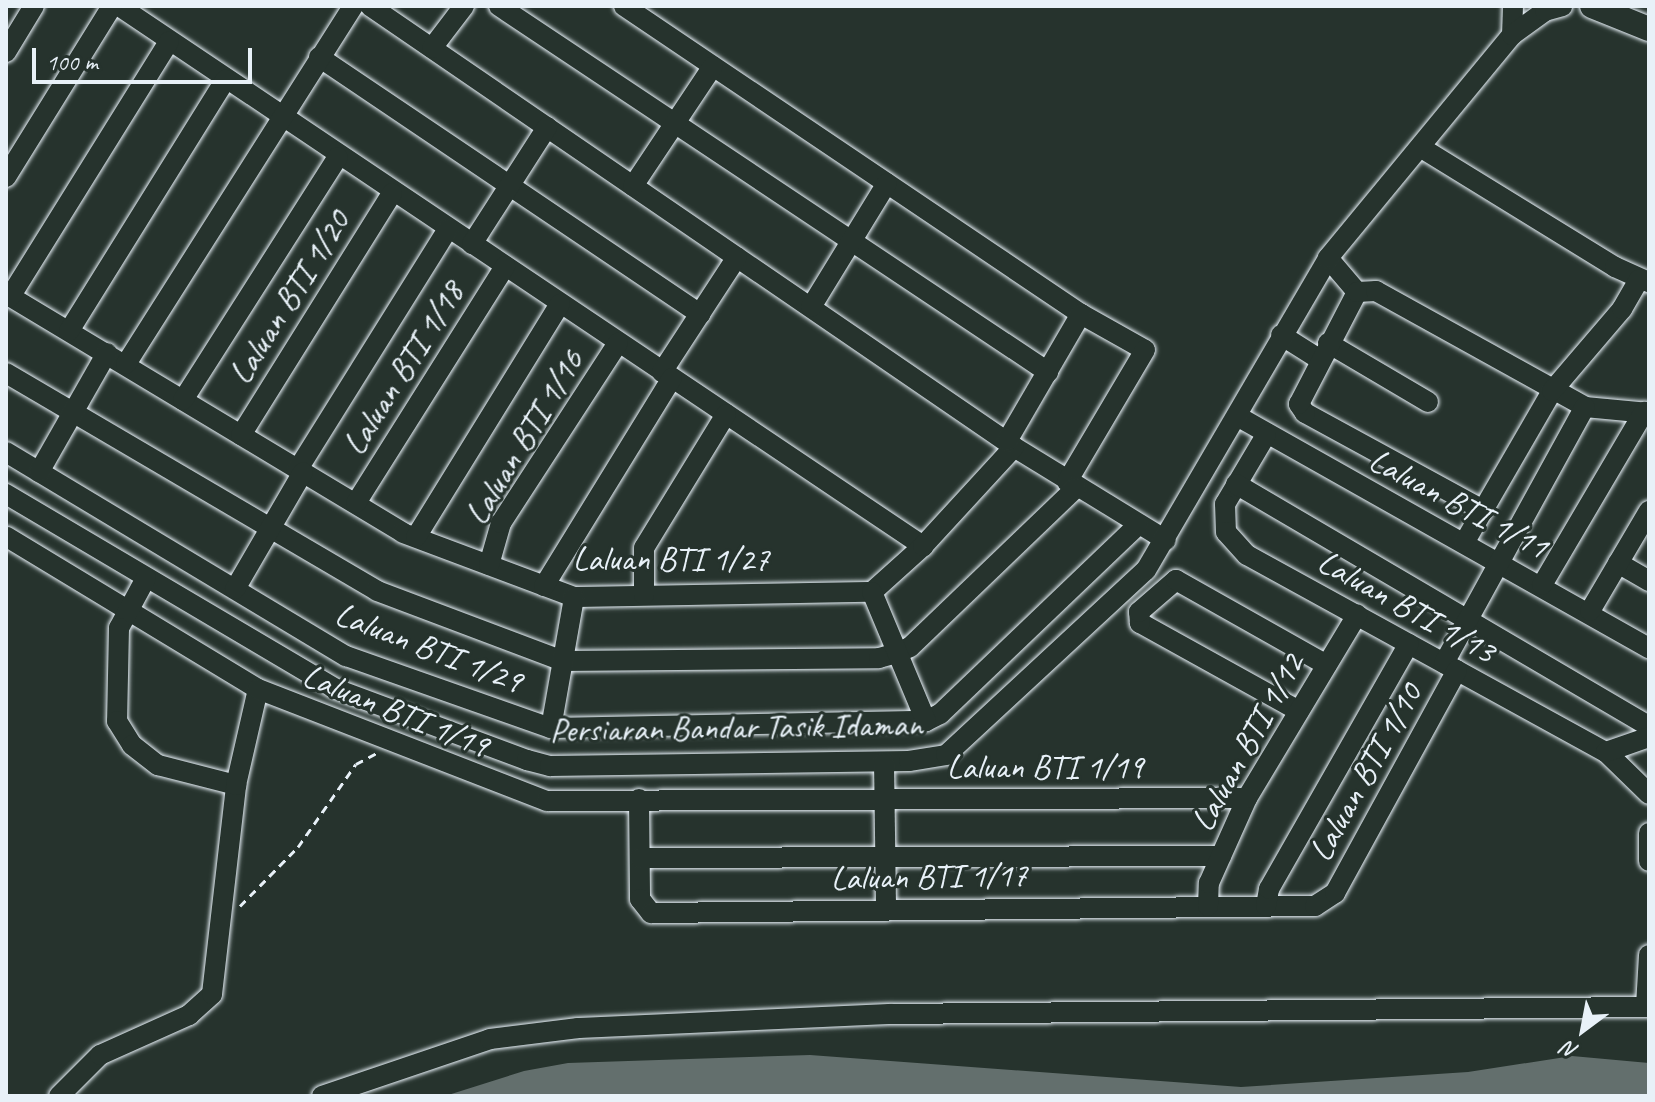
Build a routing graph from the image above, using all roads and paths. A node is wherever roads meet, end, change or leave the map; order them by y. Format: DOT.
graph roads {
  1 [pos="34,6"];
  2 [pos="112,6"];
  3 [pos="119,6"];
  4 [pos="353,6"];
  5 [pos="370,6"];
  6 [pos="464,6"];
  7 [pos="499,6"];
  8 [pos="624,6"];
  9 [pos="1513,6"];
  10 [pos="1562,6"];
  11 [pos="1592,6"];
  12 [pos="1649,29"];
  13 [pos="1512,35"];
  14 [pos="169,42"];
  15 [pos="432,48"];
  16 [pos="6,52"];
  17 [pos="319,57"];
  18 [pos="713,66"];
  19 [pos="225,80"];
  20 [pos="279,118"];
  21 [pos="674,123"];
  22 [pos="547,127"];
  23 [pos="1420,147"];
  24 [pos="338,157"];
  25 [pos="6,177"];
  26 [pos="887,183"];
  27 [pos="510,185"];
  28 [pos="633,186"];
  29 [pos="392,193"];
  30 [pos="448,229"];
  31 [pos="851,241"];
  32 [pos="472,244"];
  33 [pos="737,257"];
  34 [pos="1328,258"];
  35 [pos="505,266"];
  36 [pos="1644,281"];
  37 [pos="1357,292"];
  38 [pos="8,295"];
  39 [pos="560,304"];
  40 [pos="811,307"];
  41 [pos="700,314"];
  42 [pos="1081,314"];
  43 [pos="69,331"];
  44 [pos="1281,335"];
  45 [pos="618,343"];
  46 [pos="1324,351"];
  47 [pos="107,353"];
  48 [pos="126,364"];
  49 [pos="1048,372"];
  50 [pos="6,373"];
  51 [pos="667,375"];
  52 [pos="1552,391"];
  53 [pos="183,400"];
  54 [pos="1428,402"];
  55 [pos="1585,407"];
  56 [pos="72,412"];
  57 [pos="1646,413"];
  58 [pos="726,414"];
  59 [pos="1237,416"];
  60 [pos="241,435"];
  61 [pos="1266,435"];
  62 [pos="1010,444"];
  63 [pos="6,452"];
  64 [pos="300,471"];
  65 [pos="39,472"];
  66 [pos="1236,484"];
  67 [pos="1072,485"];
  68 [pos="6,494"];
  69 [pos="356,503"];
  70 [pos="25,505"];
  71 [pos="1483,510"];
  72 [pos="1648,516"];
  73 [pos="1137,526"];
  74 [pos="269,528"];
  75 [pos="7,537"];
  76 [pos="416,537"];
  77 [pos="1166,540"];
  78 [pos="1464,543"];
  79 [pos="923,546"];
  80 [pos="1499,562"];
  81 [pos="1618,563"];
  82 [pos="489,565"];
  83 [pos="146,578"];
  84 [pos="1649,581"];
  85 [pos="1542,585"];
  86 [pos="544,586"];
  87 [pos="235,589"];
  88 [pos="872,592"];
  89 [pos="644,595"];
  90 [pos="574,597"];
  91 [pos="130,607"];
  92 [pos="1590,611"];
  93 [pos="1357,615"];
  94 [pos="1467,619"];
  95 [pos="1409,644"];
  96 [pos="1649,648"];
  97 [pos="897,653"];
  98 [pos="563,661"];
  99 [pos="1327,665"];
  100 [pos="1450,666"];
  101 [pos="258,689"];
  102 [pos="1299,711"];
  103 [pos="926,721"];
  104 [pos="1649,726"];
  105 [pos="551,728"];
  106 [pos="1649,737"];
  107 [pos="389,743"];
  108 [pos="1606,752"];
  109 [pos="884,762"];
  110 [pos="236,785"];
  111 [pos="1649,794"];
  112 [pos="1247,798"];
  113 [pos="639,799"];
  114 [pos="884,799"];
  115 [pos="1649,833"];
  116 [pos="885,854"];
  117 [pos="1221,856"];
  118 [pos="640,858"];
  119 [pos="1649,861"];
  120 [pos="1326,902"];
  121 [pos="1208,906"];
  122 [pos="1266,906"];
  123 [pos="886,909"];
  124 [pos="221,912"];
  125 [pos="1649,955"];
  126 [pos="1647,1006"];
  127 [pos="59,1096"];
  128 [pos="322,1096"];
  1 -- 16 [label="street"];
  2 -- 25 [label="street"];
  3 -- 14 [label="street"];
  4 -- 17 [label="street"];
  5 -- 15 [label="street"];
  6 -- 15 [label="street"];
  7 -- 21 [label="street"];
  8 -- 18 [label="street"];
  9 -- 13 [label="street"];
  10 -- 13 [label="street, Persiaran Bandar Tasik Idaman"];
  11 -- 12 [label="main road"];
  13 -- 23 [label="street, Persiaran Bandar Tasik Idaman"];
  14 -- 19 [label="street"];
  14 -- 38 [label="street"];
  15 -- 22 [label="street"];
  17 -- 20 [label="street"];
  17 -- 27 [label="street"];
  18 -- 21 [label="street"];
  18 -- 26 [label="street"];
  19 -- 20 [label="street"];
  19 -- 43 [label="street"];
  20 -- 24 [label="street"];
  20 -- 48 [label="street"];
  21 -- 28 [label="street"];
  21 -- 31 [label="street"];
  22 -- 27 [label="street"];
  22 -- 28 [label="street"];
  23 -- 34 [label="street, Persiaran Bandar Tasik Idaman"];
  23 -- 36 [label="street"];
  24 -- 29 [label="street"];
  24 -- 53 [label="street"];
  26 -- 31 [label="street"];
  26 -- 42 [label="street"];
  27 -- 32 [label="street"];
  27 -- 41 [label="street"];
  28 -- 33 [label="street"];
  29 -- 30 [label="street"];
  29 -- 60 [label="street, Laluan BTI 1/20"];
  30 -- 32 [label="street"];
  30 -- 64 [label="street"];
  31 -- 40 [label="street"];
  31 -- 49 [label="street"];
  32 -- 35 [label="street"];
  33 -- 40 [label="street"];
  33 -- 41 [label="street"];
  34 -- 37 [label="street"];
  34 -- 44 [label="street, Persiaran Bandar Tasik Idaman"];
  35 -- 39 [label="street"];
  35 -- 69 [label="street, Laluan BTI 1/18"];
  36 -- 52 [label="street"];
  37 -- 46 [label="street"];
  37 -- 52 [label="street"];
  38 -- 43 [label="street, Laluan BTI 1/27"];
  39 -- 45 [label="street"];
  39 -- 76 [label="street"];
  40 -- 62 [label="street"];
  41 -- 51 [label="street"];
  42 -- 49 [label="street"];
  42 -- 67 [label="street"];
  43 -- 47 [label="street, Laluan BTI 1/27"];
  44 -- 46 [label="street"];
  44 -- 59 [label="street, Persiaran Bandar Tasik Idaman"];
  45 -- 51 [label="street"];
  45 -- 82 [label="street, Laluan BTI 1/16"];
  46 -- 54 [label="street"];
  46 -- 71 [label="street"];
  47 -- 48 [label="street, Laluan BTI 1/27"];
  47 -- 56 [label="street"];
  48 -- 53 [label="street, Laluan BTI 1/27"];
  49 -- 62 [label="street"];
  50 -- 56 [label="street"];
  51 -- 58 [label="street"];
  51 -- 86 [label="street"];
  52 -- 55 [label="street"];
  52 -- 71 [label="street"];
  53 -- 60 [label="street, Laluan BTI 1/27"];
  55 -- 57 [label="street"];
  55 -- 80 [label="street, Laluan BTI 1/10"];
  56 -- 65 [label="street"];
  56 -- 74 [label="street"];
  57 -- 85 [label="street"];
  58 -- 79 [label="street"];
  58 -- 89 [label="street"];
  59 -- 61 [label="street, Laluan BTI 1/11"];
  59 -- 77 [label="street, Persiaran Bandar Tasik Idaman"];
  60 -- 64 [label="street, Laluan BTI 1/27"];
  61 -- 66 [label="street, Laluan BTI 1/13"];
  61 -- 78 [label="street, Laluan BTI 1/11"];
  62 -- 67 [label="street"];
  62 -- 79 [label="street"];
  63 -- 65 [label="street, Laluan BTI 1/29"];
  64 -- 69 [label="street, Laluan BTI 1/27"];
  64 -- 74 [label="street"];
  65 -- 87 [label="street, Laluan BTI 1/29"];
  66 -- 93 [label="street, Laluan BTI 1/13"];
  66 -- 94 [label="street"];
  67 -- 73 [label="street"];
  67 -- 97 [label="street"];
  68 -- 70 [label="street, Persiaran Bandar Tasik Idaman"];
  69 -- 76 [label="street, Laluan BTI 1/27"];
  70 -- 75 [label="street"];
  70 -- 83 [label="street, Persiaran Bandar Tasik Idaman"];
  71 -- 78 [label="street"];
  72 -- 81 [label="street"];
  73 -- 77 [label="street"];
  73 -- 103 [label="street"];
  74 -- 87 [label="street"];
  74 -- 98 [label="street"];
  75 -- 91 [label="street"];
  76 -- 82 [label="street, Laluan BTI 1/27"];
  77 -- 109 [label="street, Persiaran Bandar Tasik Idaman"];
  78 -- 80 [label="street, Laluan BTI 1/11"];
  79 -- 88 [label="street"];
  80 -- 85 [label="street, Laluan BTI 1/11"];
  80 -- 94 [label="street, Laluan BTI 1/10"];
  81 -- 84 [label="street"];
  81 -- 92 [label="street"];
  82 -- 86 [label="street, Laluan BTI 1/27"];
  83 -- 91 [label="street"];
  83 -- 109 [label="street, Persiaran Bandar Tasik Idaman"];
  85 -- 92 [label="street, Laluan BTI 1/11"];
  86 -- 90 [label="street, Laluan BTI 1/27"];
  87 -- 105 [label="street, Laluan BTI 1/29"];
  88 -- 89 [label="street, Laluan BTI 1/27"];
  88 -- 97 [label="street"];
  89 -- 90 [label="street, Laluan BTI 1/27"];
  90 -- 98 [label="street"];
  91 -- 101 [label="street"];
  91 -- 110 [label="street"];
  92 -- 96 [label="street, Laluan BTI 1/11"];
  93 -- 95 [label="street, Laluan BTI 1/13"];
  93 -- 99 [label="street, Laluan BTI 1/12"];
  94 -- 100 [label="street, Laluan BTI 1/10"];
  94 -- 104 [label="street"];
  95 -- 100 [label="street, Laluan BTI 1/13"];
  95 -- 122 [label="street"];
  97 -- 98 [label="street"];
  97 -- 103 [label="street"];
  98 -- 105 [label="street"];
  99 -- 102 [label="street, Laluan BTI 1/12"];
  99 -- 102 [label="street"];
  100 -- 108 [label="street, Laluan BTI 1/13"];
  100 -- 120 [label="street, Laluan BTI 1/10"];
  101 -- 107 [label="street, Laluan BTI 1/19"];
  101 -- 110 [label="street, Laluan BTI 1/19"];
  102 -- 112 [label="street, Laluan BTI 1/12"];
  103 -- 105 [label="street, Laluan BTI 1/29"];
  106 -- 108 [label="street"];
  107 -- 113 [label="street, Laluan BTI 1/19"];
  107 -- 124 [label="path"];
  108 -- 111 [label="street, Laluan BTI 1/13"];
  109 -- 114 [label="street"];
  110 -- 124 [label="street, Laluan BTI 1/19"];
  112 -- 114 [label="street, Laluan BTI 1/19"];
  112 -- 117 [label="street, Laluan BTI 1/12"];
  113 -- 114 [label="street, Laluan BTI 1/19"];
  113 -- 118 [label="street, Laluan BTI 1/17"];
  114 -- 116 [label="street"];
  115 -- 119 [label="street"];
  116 -- 117 [label="street"];
  116 -- 118 [label="street"];
  116 -- 123 [label="street"];
  117 -- 121 [label="street, Laluan BTI 1/12"];
  118 -- 123 [label="street, Laluan BTI 1/17"];
  120 -- 122 [label="street, Laluan BTI 1/17"];
  121 -- 122 [label="street, Laluan BTI 1/17"];
  121 -- 123 [label="street, Laluan BTI 1/17"];
  124 -- 127 [label="street, Laluan BTI 1/19"];
  125 -- 126 [label="street"];
  126 -- 128 [label="street"];
}
